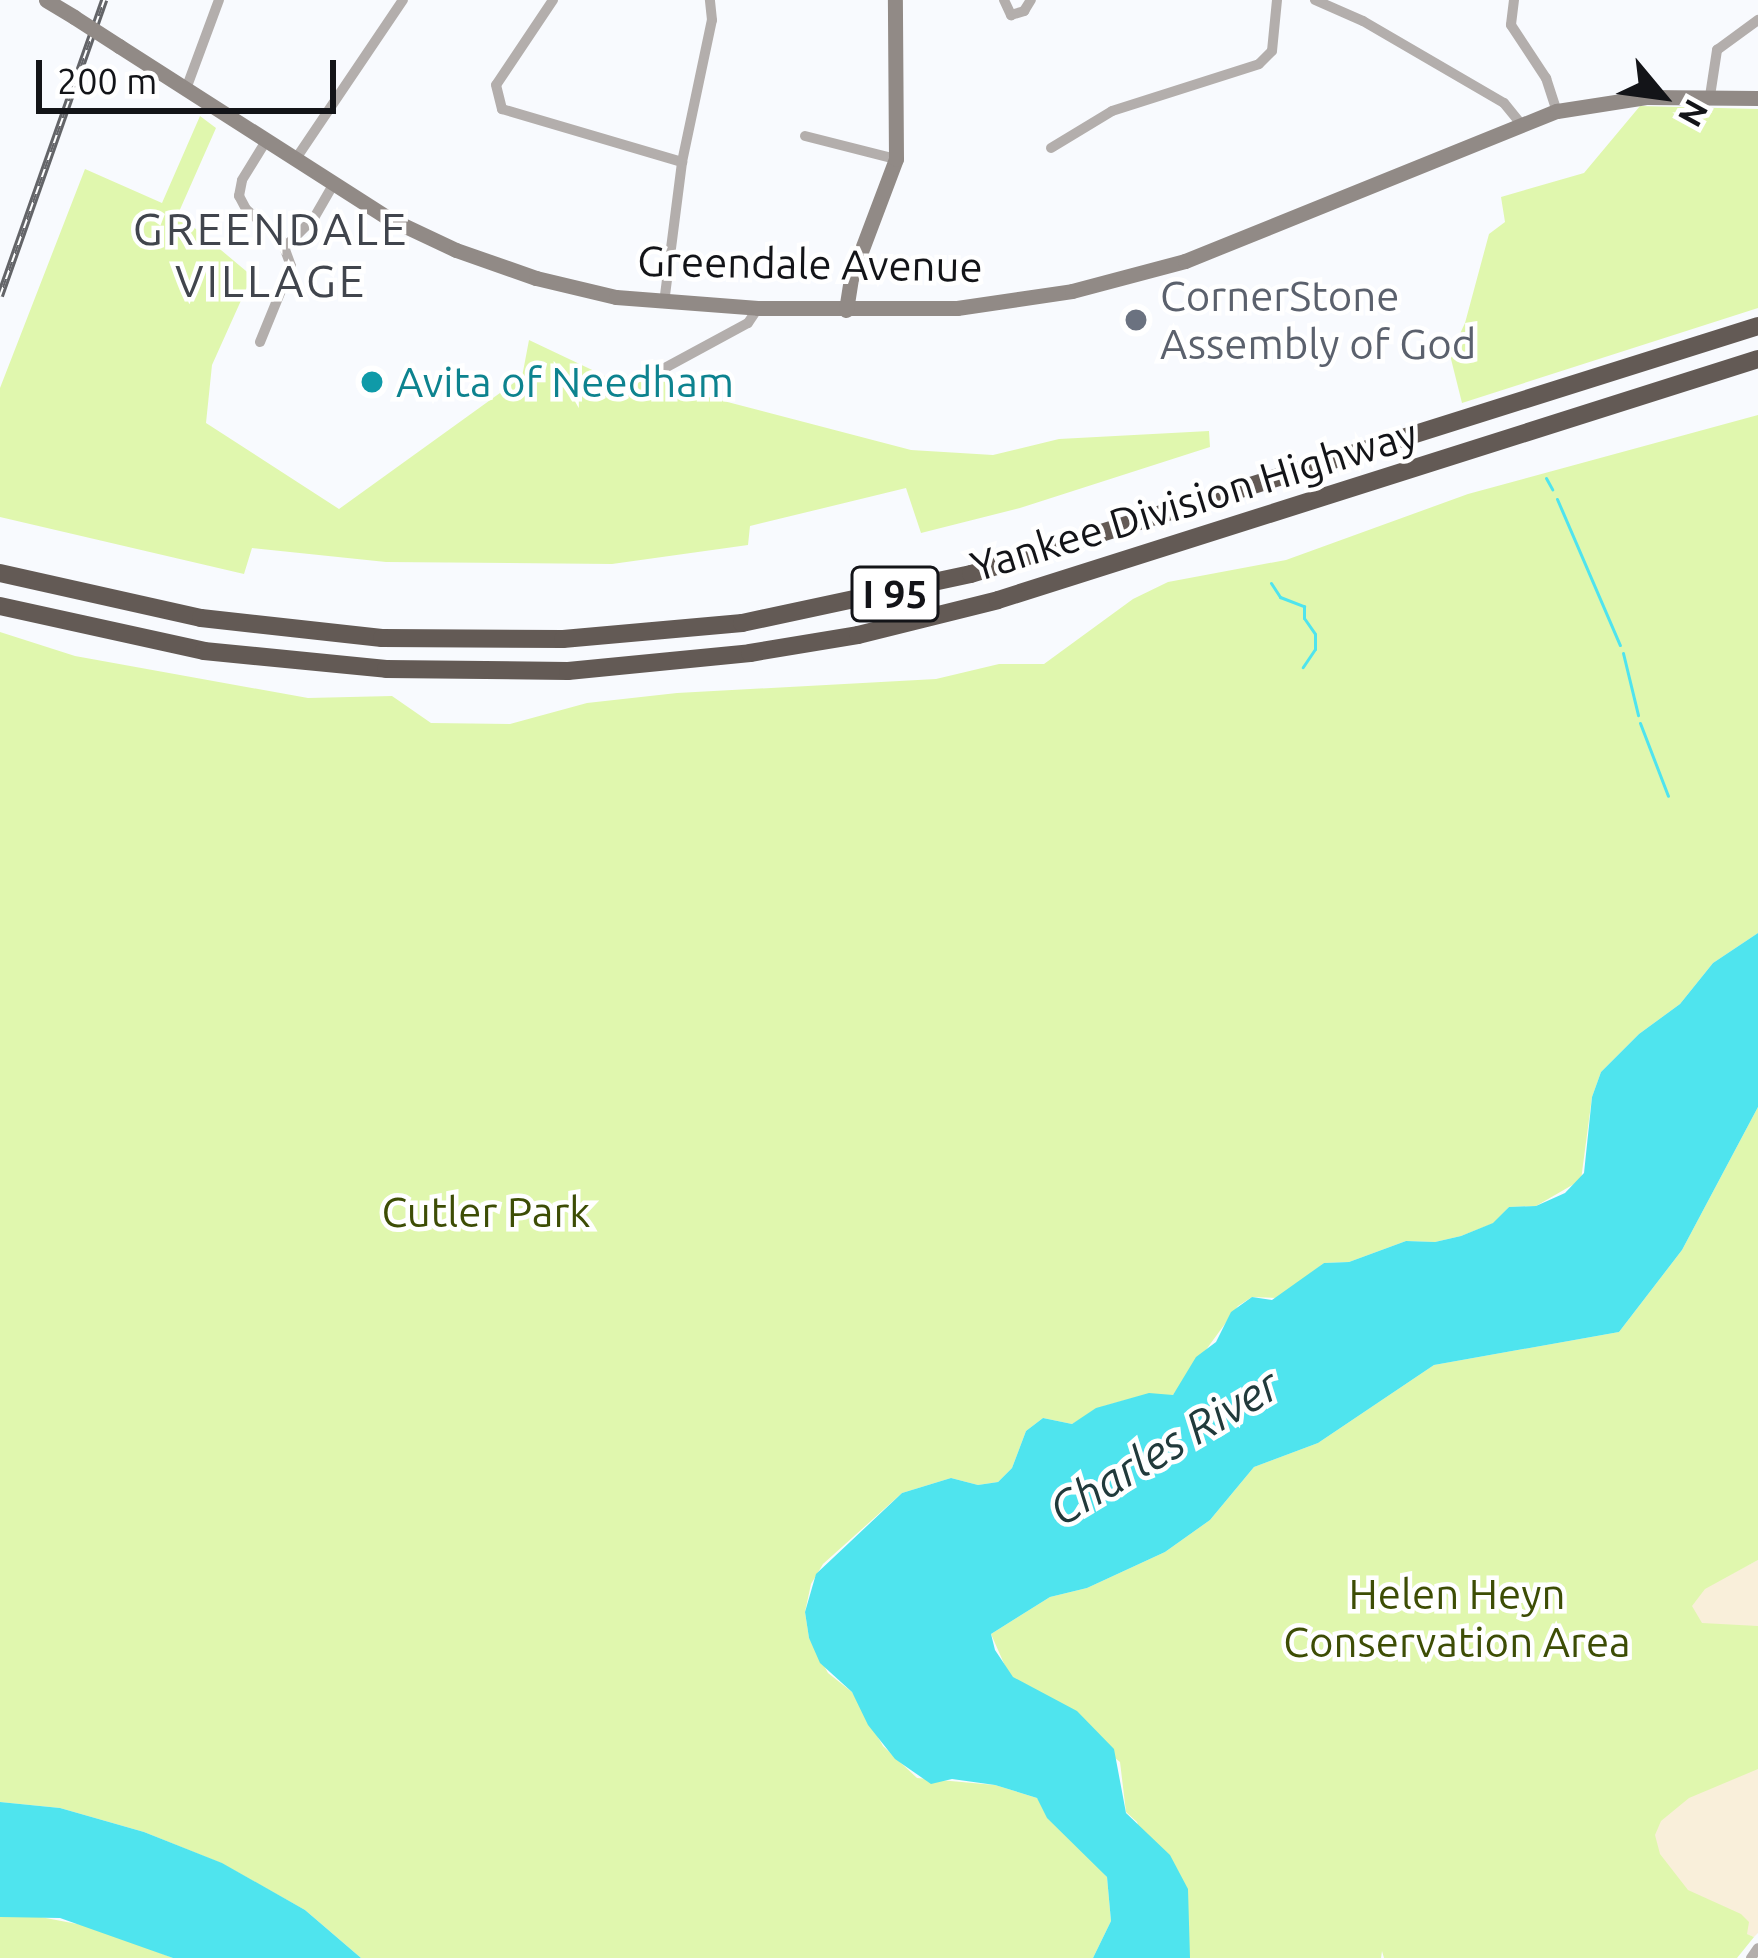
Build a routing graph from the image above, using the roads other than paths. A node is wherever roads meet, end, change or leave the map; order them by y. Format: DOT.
graph roads {
  1 [pos="46,0"];
  2 [pos="219,0"];
  3 [pos="403,0"];
  4 [pos="553,0"];
  5 [pos="710,0"];
  6 [pos="895,0"];
  7 [pos="1004,0"];
  8 [pos="1031,0"];
  9 [pos="1277,0"];
  10 [pos="1315,0"];
  11 [pos="1514,0"];
  12 [pos="1758,20"];
  13 [pos="186,89"];
  14 [pos="1710,96"];
  15 [pos="1758,98"];
  16 [pos="1557,111"];
  17 [pos="1520,123"];
  18 [pos="806,136"];
  19 [pos="266,141"];
  20 [pos="1051,148"];
  21 [pos="896,159"];
  22 [pos="296,160"];
  23 [pos="682,162"];
  24 [pos="334,185"];
  25 [pos="286,246"];
  26 [pos="664,303"];
  27 [pos="758,308"];
  28 [pos="847,310"];
  29 [pos="1758,326"];
  30 [pos="260,342"];
  31 [pos="1758,359"];
  32 [pos="650,376"];
  33 [pos="0,573"];
  34 [pos="0,607"];
  35 [pos="1758,1948"];
  36 [pos="1750,1958"];
  1 -- 13 [label="main road, Greendale Avenue, bridge"];
  2 -- 13 [label="street"];
  3 -- 22 [label="street"];
  4 -- 23 [label="street"];
  5 -- 23 [label="street"];
  6 -- 21 [label="main road"];
  7 -- 8 [label="street"];
  9 -- 20 [label="street"];
  10 -- 17 [label="street"];
  11 -- 16 [label="street"];
  12 -- 14 [label="street"];
  13 -- 19 [label="main road, Greendale Avenue"];
  14 -- 15 [label="main road, Greendale Avenue"];
  14 -- 16 [label="main road, Greendale Avenue"];
  16 -- 17 [label="main road, Greendale Avenue"];
  17 -- 28 [label="main road, Greendale Avenue"];
  18 -- 21 [label="street"];
  19 -- 22 [label="main road, Greendale Avenue"];
  19 -- 25 [label="street"];
  21 -- 28 [label="main road"];
  22 -- 24 [label="main road, Greendale Avenue"];
  23 -- 26 [label="street"];
  24 -- 25 [label="street"];
  24 -- 26 [label="main road, Greendale Avenue"];
  25 -- 30 [label="street"];
  26 -- 27 [label="main road, Greendale Avenue"];
  27 -- 28 [label="main road, Greendale Avenue"];
  27 -- 32 [label="street"];
  29 -- 33 [label="highway, Yankee Division Highway / I 95"];
  31 -- 34 [label="highway, Yankee Division Highway / I 95"];
  35 -- 36 [label="street"];
}
